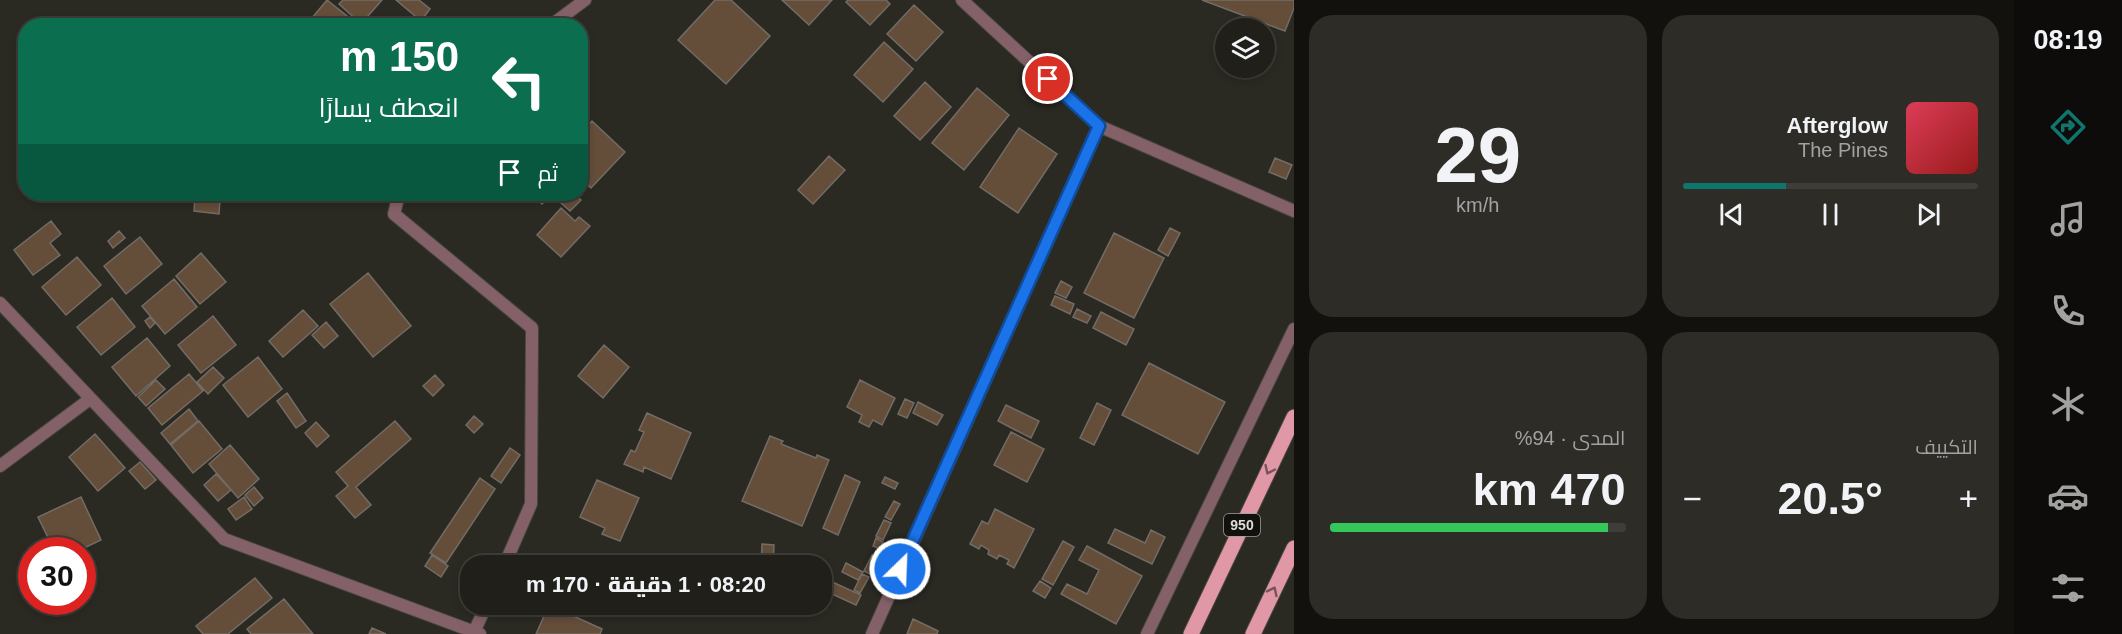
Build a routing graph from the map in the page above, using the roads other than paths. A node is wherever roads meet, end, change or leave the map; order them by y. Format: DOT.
graph roads {
  1 [pos="585,0"];
  2 [pos="962,0"];
  3 [pos="561,18"];
  4 [pos="1099,126"];
  5 [pos="397,201"];
  6 [pos="1294,211"];
  7 [pos="0,303"];
  8 [pos="1294,329"];
  9 [pos="90,399"];
  10 [pos="1294,417"];
  11 [pos="0,466"];
  12 [pos="1294,548"];
  13 [pos="509,555"];
  14 [pos="483,615"];
  15 [pos="476,633"];
  16 [pos="872,634"];
  17 [pos="1147,634"];
  18 [pos="1191,634"];
  19 [pos="1253,634"];
  1 -- 3 [label="street"];
  2 -- 4 [label="street"];
  4 -- 6 [label="street"];
  4 -- 16 [label="street"];
  5 -- 13 [label="street"];
  7 -- 9 [label="street"];
  8 -- 17 [label="street"];
  9 -- 11 [label="street"];
  9 -- 15 [label="street"];
  10 -- 18 [label="main road, 950, one-way"];
  19 -- 12 [label="main road, one-way"];
  14 -- 15 [label="street"];
}
